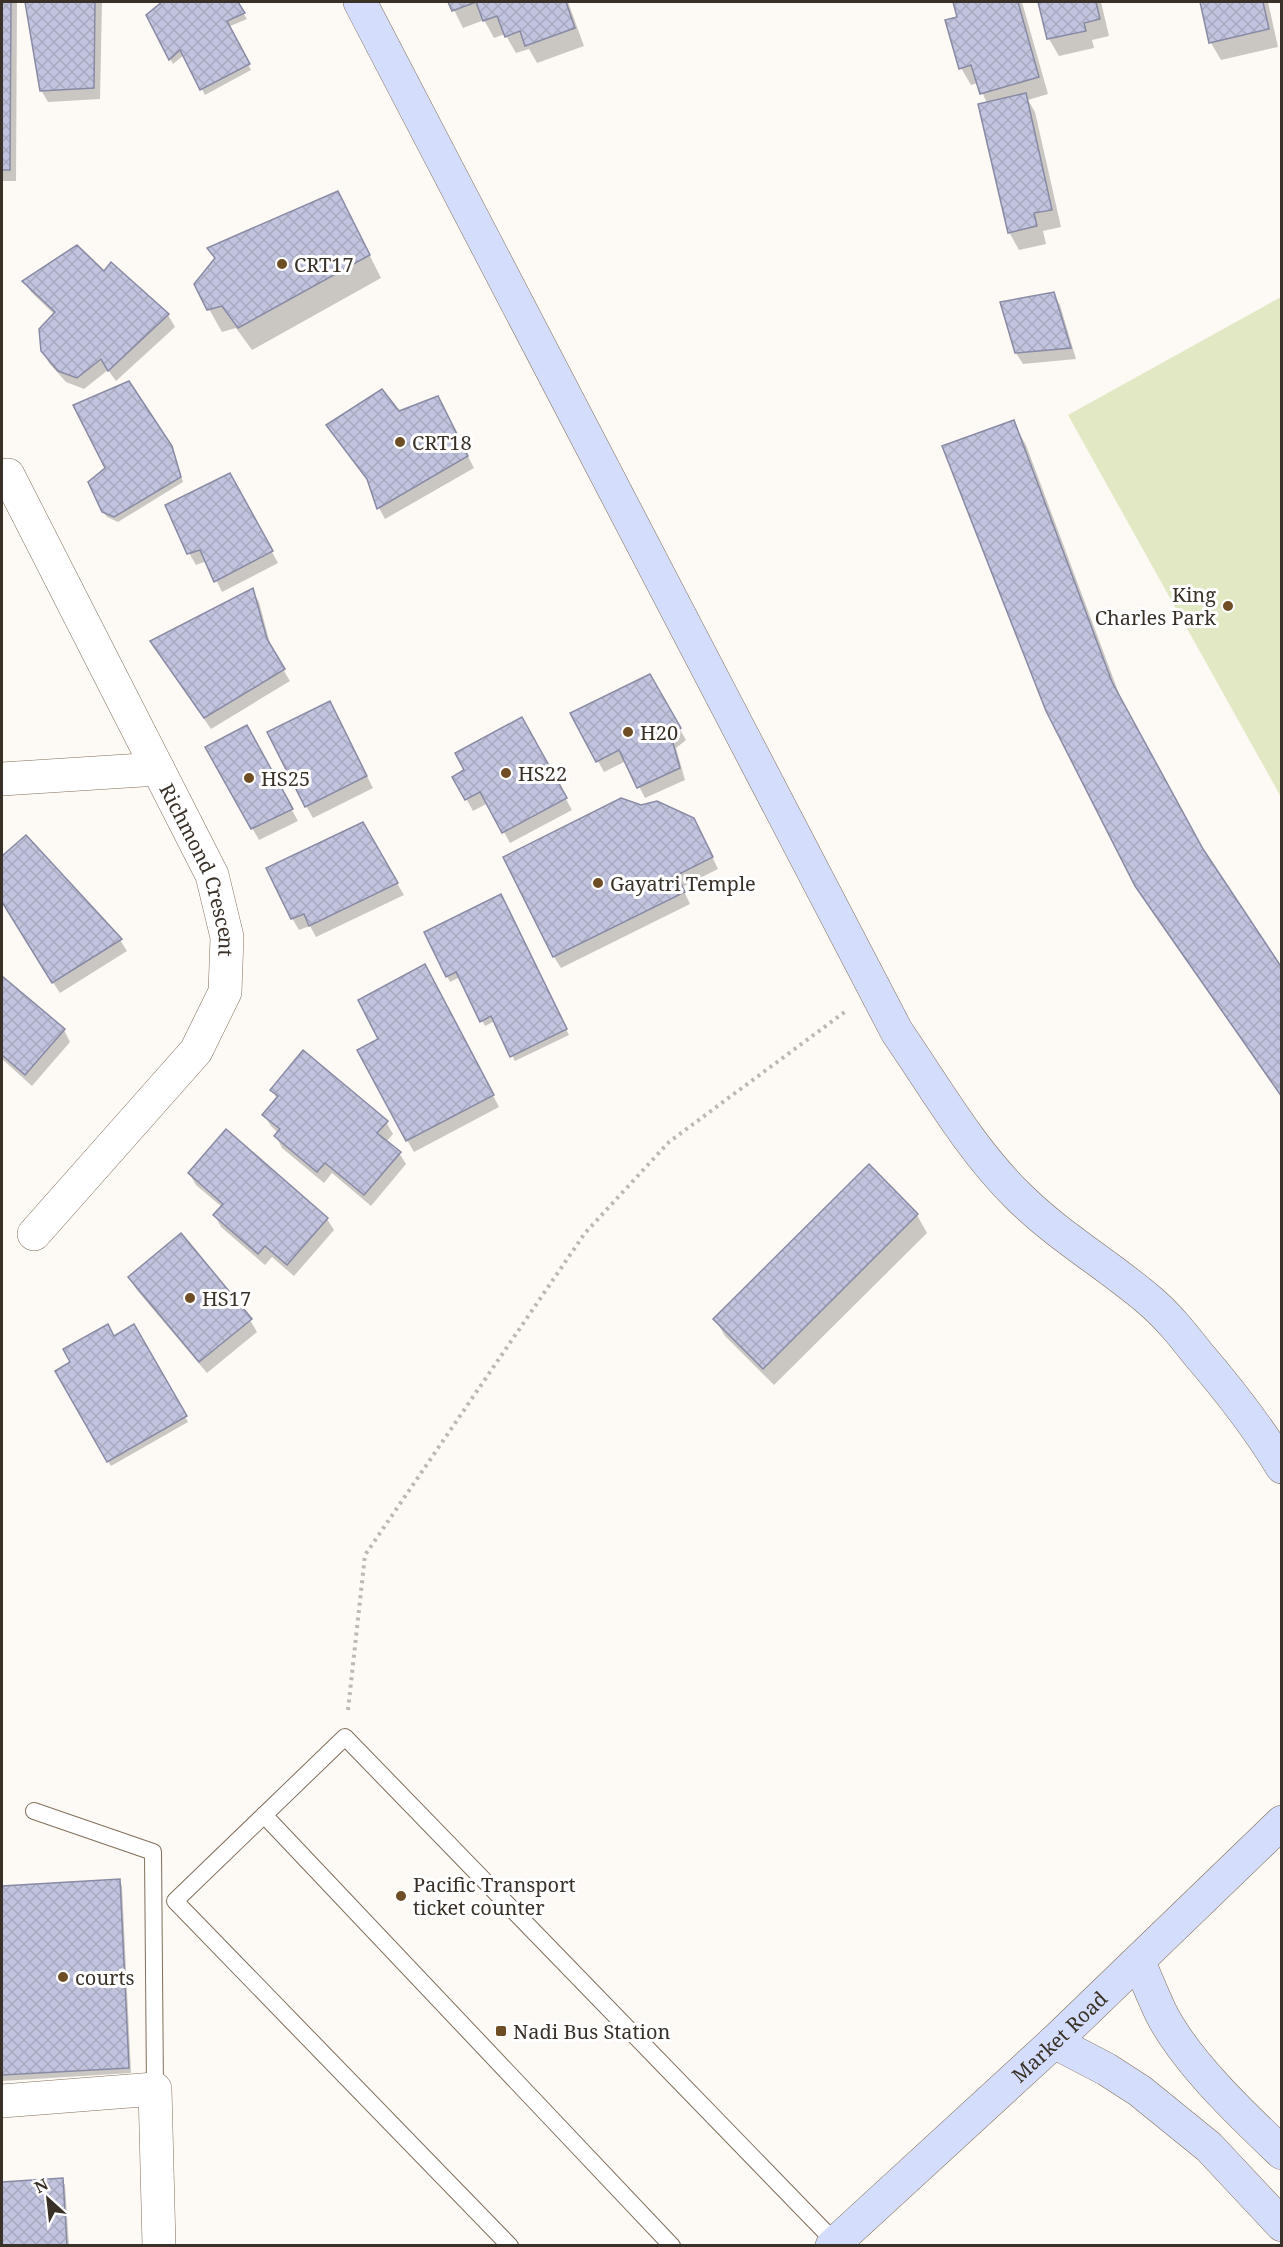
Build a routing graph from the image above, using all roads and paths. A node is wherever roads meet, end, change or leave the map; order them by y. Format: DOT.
graph roads {
  1 [pos="360,2"];
  2 [pos="9,475"];
  3 [pos="158,769"];
  4 [pos="2,779"];
  5 [pos="875,989"];
  6 [pos="34,1234"];
  7 [pos="1281,1467"];
  8 [pos="345,1737"];
  9 [pos="34,1811"];
  10 [pos="264,1815"];
  11 [pos="1281,1822"];
  12 [pos="1139,1962"];
  13 [pos="1054,2042"];
  14 [pos="155,2089"];
  15 [pos="2,2101"];
  16 [pos="1281,2153"];
  17 [pos="1281,2225"];
  18 [pos="833,2244"];
  19 [pos="159,2246"];
  20 [pos="510,2246"];
  21 [pos="672,2246"];
  1 -- 5 [label="main road"];
  2 -- 3 [label="street, Richmond Crescent"];
  3 -- 4 [label="street"];
  3 -- 6 [label="street, Richmond Crescent"];
  5 -- 7 [label="main road"];
  5 -- 8 [label="path"];
  8 -- 10 [label="lane"];
  8 -- 18 [label="lane"];
  9 -- 14 [label="lane"];
  10 -- 20 [label="lane"];
  10 -- 21 [label="lane"];
  11 -- 12 [label="main road, Market Road"];
  12 -- 13 [label="main road, Market Road"];
  12 -- 16 [label="main road"];
  13 -- 17 [label="main road"];
  13 -- 18 [label="main road, Market Road"];
  14 -- 15 [label="street"];
  14 -- 19 [label="street"];
}
